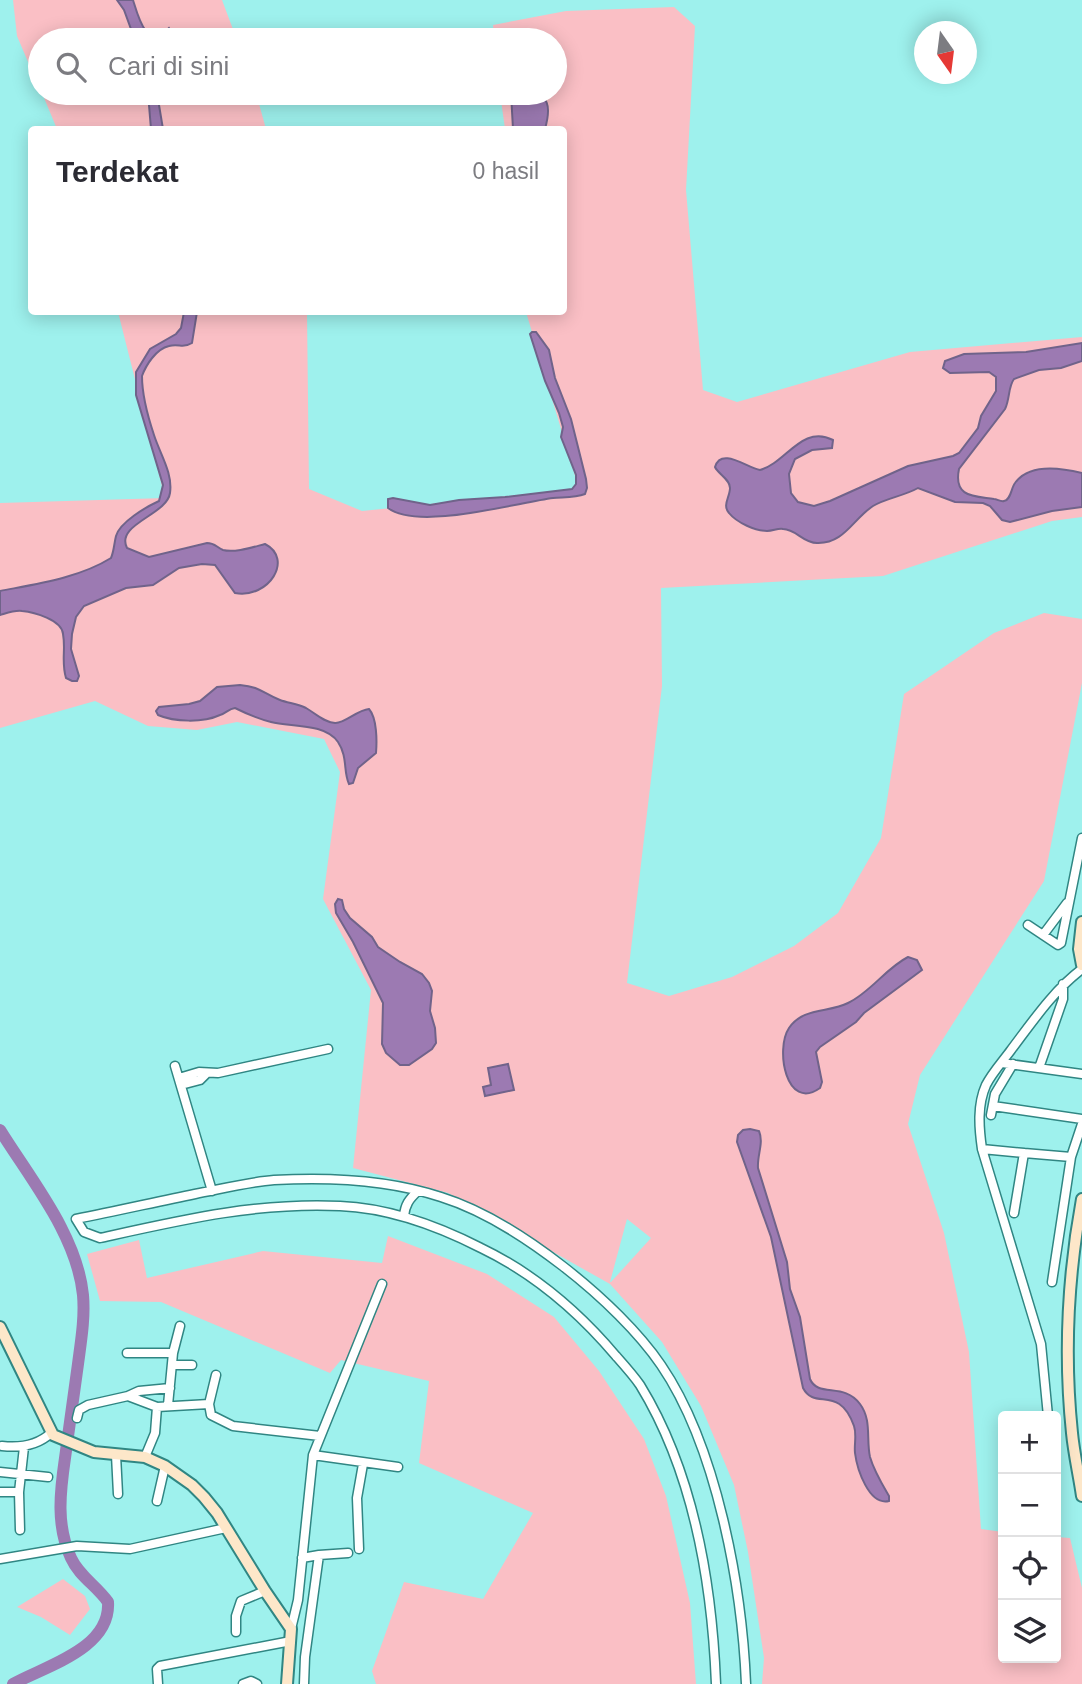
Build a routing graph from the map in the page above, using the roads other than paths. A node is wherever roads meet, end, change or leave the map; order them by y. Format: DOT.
graph roads {
  1 [pos="1082,838"];
  2 [pos="1068,902"];
  3 [pos="1082,922"];
  4 [pos="1028,925"];
  5 [pos="1063,933"];
  6 [pos="1043,934"];
  7 [pos="1079,935"];
  8 [pos="1082,967"];
  9 [pos="1063,984"];
  10 [pos="328,1049"];
  11 [pos="1002,1063"];
  12 [pos="1013,1064"];
  13 [pos="175,1066"];
  14 [pos="1039,1068"];
  15 [pos="1082,1074"];
  16 [pos="180,1081"];
  17 [pos="993,1105"];
  18 [pos="990,1115"];
  19 [pos="1082,1121"];
  20 [pos="982,1149"];
  21 [pos="1024,1153"];
  22 [pos="1072,1157"];
  23 [pos="212,1191"];
  24 [pos="418,1191"];
  25 [pos="1082,1199"];
  26 [pos="1014,1213"];
  27 [pos="404,1216"];
  28 [pos="1052,1282"];
  29 [pos="382,1284"];
  30 [pos="180,1325"];
  31 [pos="0,1326"];
  32 [pos="127,1353"];
  33 [pos="173,1353"];
  34 [pos="1082,1355"];
  35 [pos="1068,1356"];
  36 [pos="173,1365"];
  37 [pos="192,1365"];
  38 [pos="216,1375"];
  39 [pos="170,1388"];
  40 [pos="128,1396"];
  41 [pos="209,1404"];
  42 [pos="168,1405"];
  43 [pos="157,1407"];
  44 [pos="1048,1411"];
  45 [pos="77,1418"];
  46 [pos="52,1434"];
  47 [pos="320,1437"];
  48 [pos="2,1446"];
  49 [pos="24,1447"];
  50 [pos="116,1455"];
  51 [pos="316,1455"];
  52 [pos="145,1457"];
  53 [pos="363,1464"];
  54 [pos="165,1466"];
  55 [pos="398,1467"];
  56 [pos="0,1472"];
  57 [pos="22,1474"];
  58 [pos="48,1477"];
  59 [pos="0,1492"];
  60 [pos="19,1492"];
  61 [pos="118,1494"];
  62 [pos="1082,1496"];
  63 [pos="157,1501"];
  64 [pos="226,1528"];
  65 [pos="20,1530"];
  66 [pos="359,1549"];
  67 [pos="348,1553"];
  68 [pos="310,1557"];
  69 [pos="0,1559"];
  70 [pos="265,1591"];
  71 [pos="290,1629"];
  72 [pos="236,1632"];
  73 [pos="291,1641"];
  74 [pos="158,1684"];
  75 [pos="243,1684"];
  76 [pos="257,1684"];
  77 [pos="287,1684"];
  78 [pos="304,1684"];
  79 [pos="716,1684"];
  80 [pos="746,1684"];
  1 -- 2 [label="street"];
  2 -- 5 [label="street"];
  2 -- 6 [label="street"];
  3 -- 7 [label="street"];
  4 -- 6 [label="street"];
  5 -- 6 [label="street"];
  5 -- 7 [label="street"];
  7 -- 8 [label="street"];
  8 -- 9 [label="street"];
  9 -- 11 [label="street"];
  9 -- 14 [label="street"];
  10 -- 16 [label="street"];
  11 -- 12 [label="street"];
  11 -- 20 [label="street"];
  12 -- 14 [label="street"];
  12 -- 17 [label="street"];
  13 -- 16 [label="street"];
  14 -- 15 [label="street"];
  16 -- 23 [label="street"];
  17 -- 18 [label="street"];
  17 -- 19 [label="street"];
  19 -- 22 [label="street"];
  20 -- 21 [label="street"];
  20 -- 44 [label="street"];
  21 -- 22 [label="street"];
  21 -- 26 [label="street"];
  22 -- 28 [label="street"];
  23 -- 24 [label="street"];
  23 -- 27 [label="street"];
  24 -- 27 [label="street"];
  24 -- 80 [label="street"];
  25 -- 35 [label="street"];
  27 -- 79 [label="street"];
  29 -- 47 [label="street"];
  30 -- 33 [label="street"];
  31 -- 46 [label="street"];
  32 -- 33 [label="street"];
  33 -- 36 [label="street"];
  34 -- 35 [label="street"];
  35 -- 62 [label="street"];
  36 -- 37 [label="street"];
  36 -- 39 [label="street"];
  38 -- 41 [label="street"];
  39 -- 40 [label="street"];
  39 -- 42 [label="street"];
  40 -- 43 [label="street"];
  40 -- 45 [label="street"];
  41 -- 42 [label="street"];
  41 -- 47 [label="street"];
  42 -- 43 [label="street"];
  43 -- 52 [label="street"];
  46 -- 49 [label="street"];
  46 -- 50 [label="street"];
  47 -- 51 [label="street"];
  48 -- 49 [label="street"];
  49 -- 57 [label="street"];
  50 -- 52 [label="street"];
  50 -- 61 [label="street"];
  51 -- 53 [label="street"];
  51 -- 68 [label="street"];
  52 -- 54 [label="street"];
  53 -- 55 [label="street"];
  53 -- 66 [label="street"];
  54 -- 63 [label="street"];
  54 -- 64 [label="street"];
  56 -- 57 [label="street"];
  57 -- 58 [label="street"];
  57 -- 60 [label="street"];
  59 -- 60 [label="street"];
  60 -- 65 [label="street"];
  64 -- 69 [label="street"];
  64 -- 70 [label="street"];
  67 -- 68 [label="street"];
  68 -- 71 [label="street"];
  68 -- 78 [label="street"];
  70 -- 71 [label="street"];
  70 -- 72 [label="street"];
  71 -- 73 [label="street"];
  73 -- 74 [label="street"];
  73 -- 77 [label="street"];
  75 -- 76 [label="street"];
}
